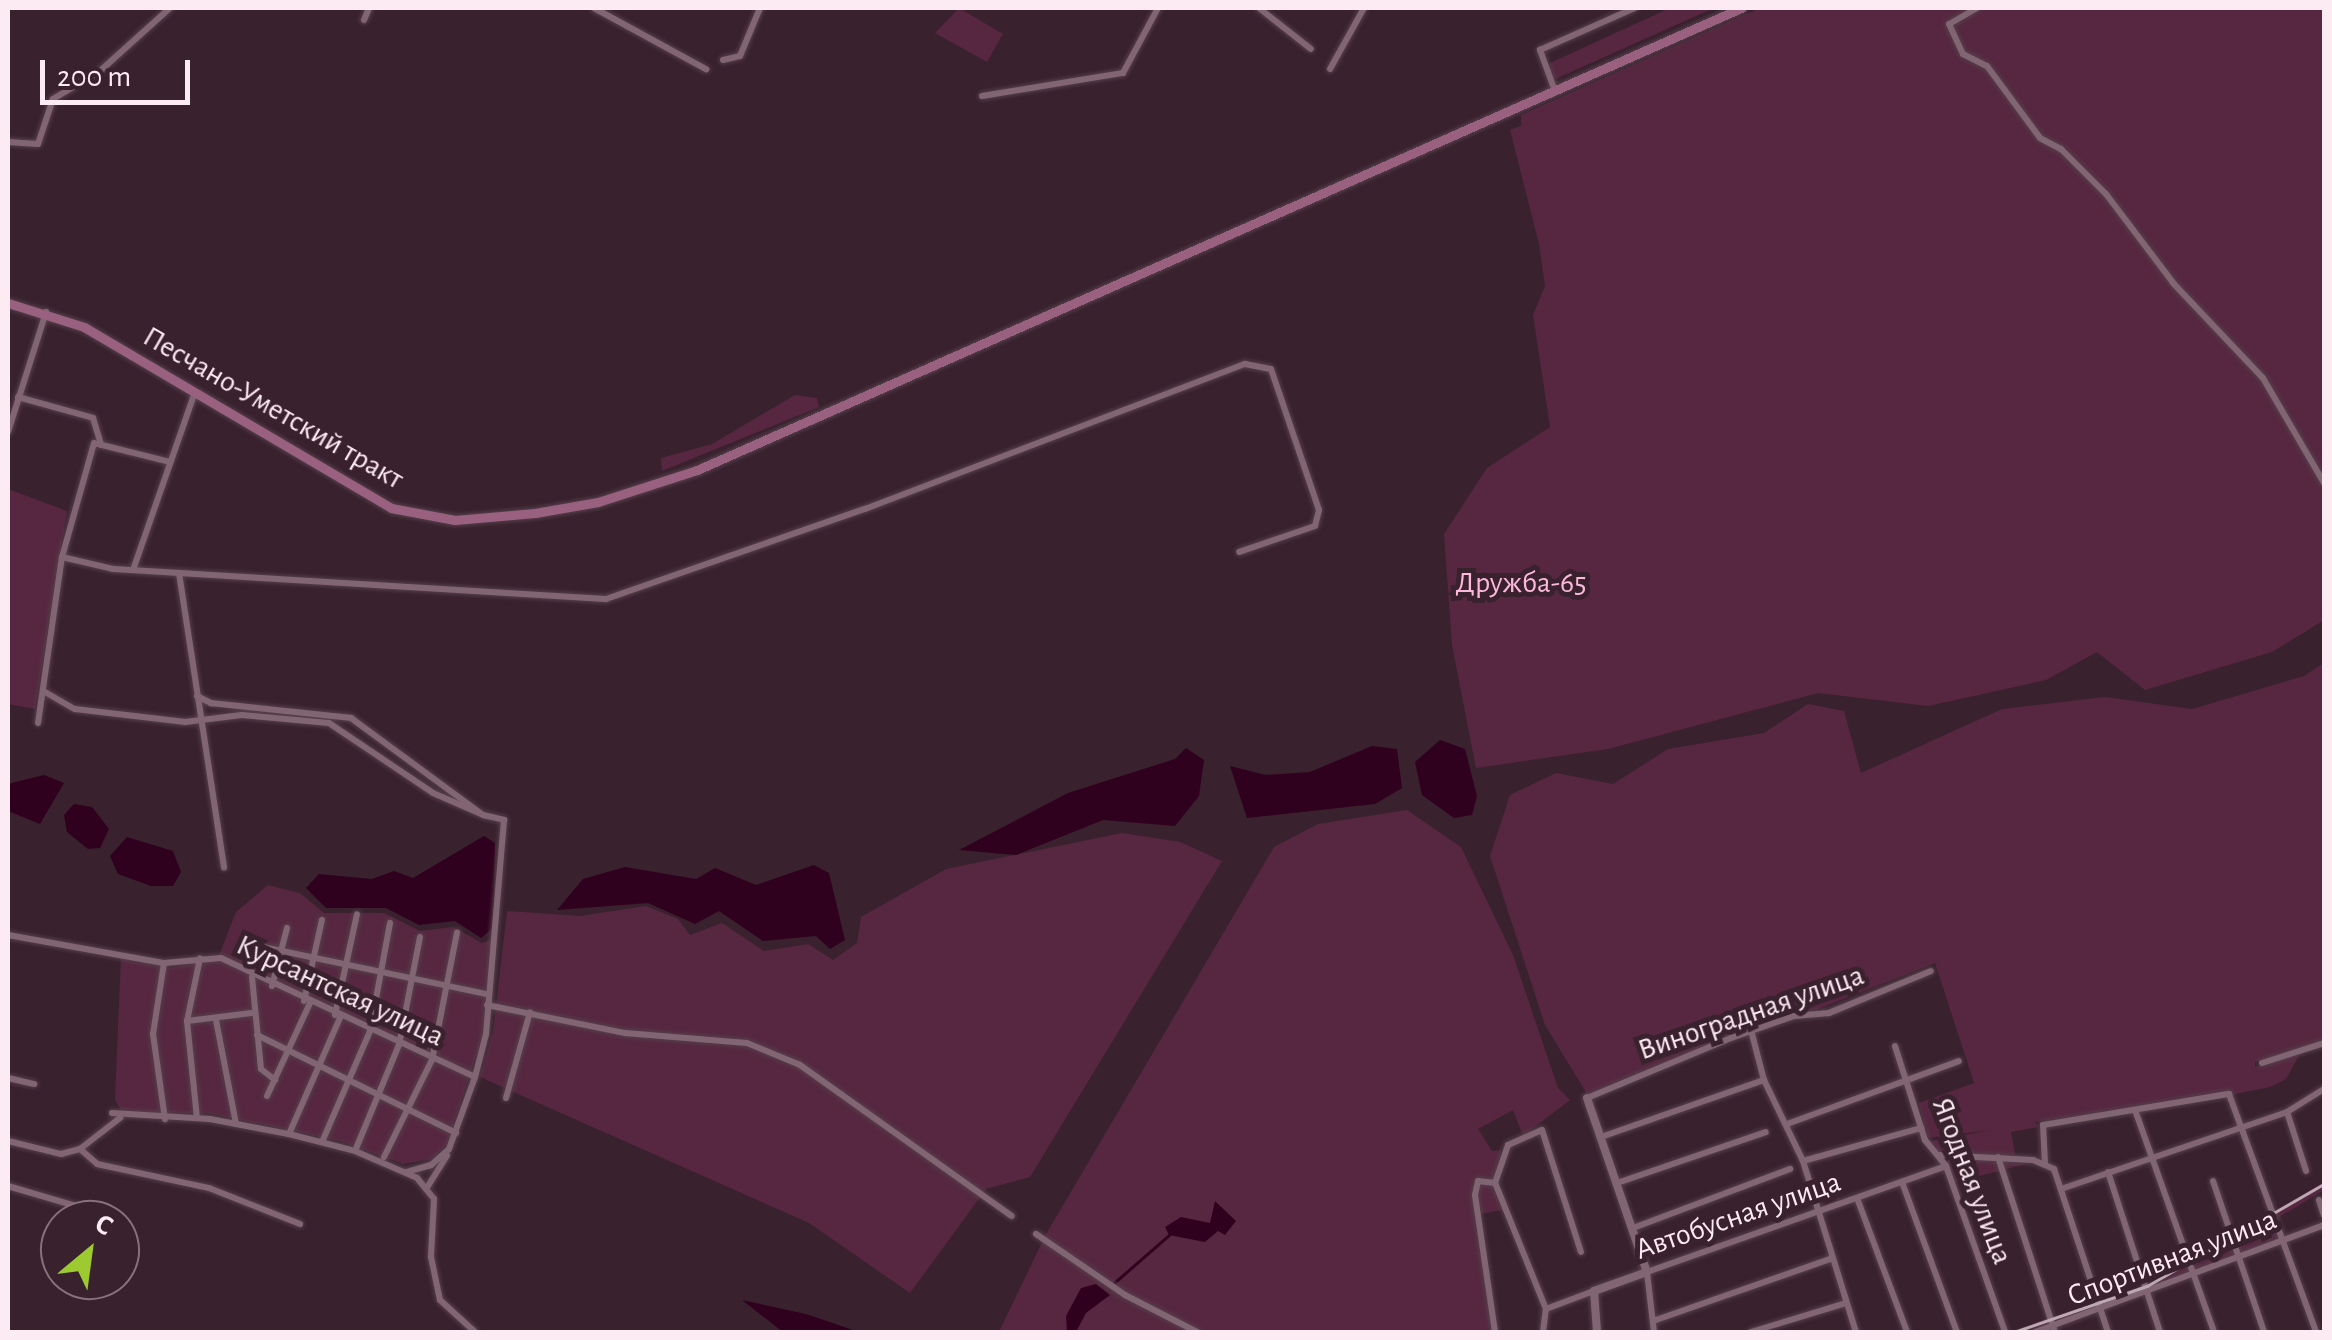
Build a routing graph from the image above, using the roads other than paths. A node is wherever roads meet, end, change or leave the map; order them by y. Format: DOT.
graph roads {
  1 [pos="170,8"];
  2 [pos="369,8"];
  3 [pos="594,8"];
  4 [pos="760,8"];
  5 [pos="1158,8"];
  6 [pos="1261,8"];
  7 [pos="1362,8"];
  8 [pos="1635,8"];
  9 [pos="1741,8"];
  10 [pos="1977,8"];
  11 [pos="1724,11"];
  12 [pos="364,20"];
  13 [pos="1312,49"];
  14 [pos="723,60"];
  15 [pos="1330,68"];
  16 [pos="706,69"];
  17 [pos="1555,92"];
  18 [pos="982,96"];
  19 [pos="8,142"];
  20 [pos="8,303"];
  21 [pos="46,311"];
  22 [pos="195,392"];
  23 [pos="18,397"];
  24 [pos="8,432"];
  25 [pos="101,445"];
  26 [pos="170,462"];
  27 [pos="2324,483"];
  28 [pos="1239,552"];
  29 [pos="62,557"];
  30 [pos="132,570"];
  31 [pos="178,573"];
  32 [pos="45,692"];
  33 [pos="197,696"];
  34 [pos="210,703"];
  35 [pos="232,716"];
  36 [pos="201,722"];
  37 [pos="38,723"];
  38 [pos="484,814"];
  39 [pos="224,868"];
  40 [pos="357,914"];
  41 [pos="322,920"];
  42 [pos="390,923"];
  43 [pos="287,928"];
  44 [pos="456,932"];
  45 [pos="8,935"];
  46 [pos="420,937"];
  47 [pos="244,943"];
  48 [pos="280,952"];
  49 [pos="200,958"];
  50 [pos="312,958"];
  51 [pos="164,963"];
  52 [pos="346,964"];
  53 [pos="378,971"];
  54 [pos="1931,971"];
  55 [pos="252,977"];
  56 [pos="411,977"];
  57 [pos="272,986"];
  58 [pos="444,986"];
  59 [pos="486,994"];
  60 [pos="307,1002"];
  61 [pos="487,1005"];
  62 [pos="530,1012"];
  63 [pos="252,1013"];
  64 [pos="338,1016"];
  65 [pos="216,1020"];
  66 [pos="187,1021"];
  67 [pos="370,1031"];
  68 [pos="1752,1034"];
  69 [pos="256,1036"];
  70 [pos="2323,1043"];
  71 [pos="399,1045"];
  72 [pos="1896,1046"];
  73 [pos="288,1052"];
  74 [pos="2324,1053"];
  75 [pos="432,1060"];
  76 [pos="1960,1061"];
  77 [pos="2262,1063"];
  78 [pos="318,1067"];
  79 [pos="475,1077"];
  80 [pos="8,1078"];
  81 [pos="275,1080"];
  82 [pos="1764,1080"];
  83 [pos="1910,1080"];
  84 [pos="348,1081"];
  85 [pos="34,1084"];
  86 [pos="2324,1089"];
  87 [pos="268,1096"];
  88 [pos="378,1097"];
  89 [pos="506,1098"];
  90 [pos="1587,1098"];
  91 [pos="2135,1110"];
  92 [pos="408,1112"];
  93 [pos="2287,1112"];
  94 [pos="112,1113"];
  95 [pos="120,1118"];
  96 [pos="198,1118"];
  97 [pos="165,1119"];
  98 [pos="236,1124"];
  99 [pos="1786,1124"];
  100 [pos="2241,1126"];
  101 [pos="1921,1128"];
  102 [pos="1766,1132"];
  103 [pos="456,1133"];
  104 [pos="289,1134"];
  105 [pos="1601,1137"];
  106 [pos="8,1140"];
  107 [pos="322,1142"];
  108 [pos="80,1149"];
  109 [pos="449,1149"];
  110 [pos="355,1152"];
  111 [pos="61,1154"];
  112 [pos="1936,1155"];
  113 [pos="1998,1156"];
  114 [pos="384,1157"];
  115 [pos="2153,1158"];
  116 [pos="1802,1161"];
  117 [pos="2045,1163"];
  118 [pos="97,1164"];
  119 [pos="1946,1166"];
  120 [pos="1790,1169"];
  121 [pos="2306,1171"];
  122 [pos="406,1172"];
  123 [pos="2108,1172"];
  124 [pos="2213,1180"];
  125 [pos="1620,1182"];
  126 [pos="1902,1182"];
  127 [pos="1495,1183"];
  128 [pos="8,1186"];
  129 [pos="428,1186"];
  130 [pos="2060,1189"];
  131 [pos="1857,1198"];
  132 [pos="56,1200"];
  133 [pos="2319,1200"];
  134 [pos="1012,1216"];
  135 [pos="2324,1216"];
  136 [pos="1817,1217"];
  137 [pos="300,1224"];
  138 [pos="2324,1225"];
  139 [pos="1633,1228"];
  140 [pos="1036,1234"];
  141 [pos="2283,1240"];
  142 [pos="1581,1252"];
  143 [pos="2234,1255"];
  144 [pos="1830,1260"];
  145 [pos="1648,1272"];
  146 [pos="2195,1272"];
  147 [pos="1594,1291"];
  148 [pos="2149,1295"];
  149 [pos="1846,1303"];
  150 [pos="1546,1309"];
  151 [pos="2102,1312"];
  152 [pos="1653,1320"];
  153 [pos="2054,1329"];
  154 [pos="475,1332"];
  155 [pos="1197,1332"];
  156 [pos="1495,1332"];
  157 [pos="1543,1332"];
  158 [pos="1598,1332"];
  159 [pos="1654,1332"];
  160 [pos="1751,1332"];
  161 [pos="1856,1332"];
  162 [pos="1907,1332"];
  163 [pos="1957,1332"];
  164 [pos="2005,1332"];
  165 [pos="2035,1332"];
  166 [pos="2108,1332"];
  167 [pos="2160,1332"];
  168 [pos="2214,1332"];
  169 [pos="2264,1332"];
  170 [pos="2316,1332"];
  1 -- 19 [label="street"];
  2 -- 12 [label="street"];
  3 -- 16 [label="street"];
  4 -- 14 [label="street"];
  5 -- 18 [label="street"];
  6 -- 13 [label="street"];
  7 -- 15 [label="street"];
  8 -- 17 [label="street"];
  9 -- 11 [label="main road, Песчано-Уметский тракт"];
  10 -- 27 [label="street"];
  11 -- 17 [label="main road, Песчано-Уметский тракт"];
  17 -- 22 [label="main road, Песчано-Уметский тракт"];
  20 -- 21 [label="main road, Песчано-Уметский тракт"];
  21 -- 22 [label="main road, Песчано-Уметский тракт"];
  21 -- 23 [label="street"];
  22 -- 26 [label="street"];
  23 -- 24 [label="street"];
  23 -- 25 [label="street"];
  25 -- 26 [label="street"];
  25 -- 29 [label="street"];
  26 -- 30 [label="street"];
  28 -- 31 [label="street"];
  29 -- 30 [label="street"];
  29 -- 32 [label="street"];
  30 -- 31 [label="street"];
  31 -- 33 [label="street"];
  32 -- 36 [label="street"];
  32 -- 37 [label="street"];
  33 -- 34 [label="street"];
  33 -- 36 [label="street"];
  34 -- 35 [label="street"];
  34 -- 38 [label="street"];
  35 -- 36 [label="street"];
  35 -- 38 [label="street"];
  36 -- 39 [label="street"];
  38 -- 59 [label="street"];
  40 -- 52 [label="street"];
  41 -- 50 [label="street"];
  42 -- 53 [label="street"];
  43 -- 48 [label="street"];
  44 -- 58 [label="street"];
  45 -- 51 [label="street, Курсантская улица"];
  46 -- 56 [label="street"];
  47 -- 48 [label="street"];
  48 -- 50 [label="street"];
  48 -- 57 [label="street"];
  49 -- 51 [label="street, Курсантская улица"];
  49 -- 55 [label="street, Курсантская улица"];
  49 -- 66 [label="street"];
  50 -- 52 [label="street"];
  50 -- 60 [label="street"];
  51 -- 97 [label="street"];
  52 -- 53 [label="street"];
  52 -- 64 [label="street"];
  53 -- 56 [label="street"];
  53 -- 67 [label="street"];
  54 -- 68 [label="street, Виноградная улица"];
  55 -- 57 [label="street, Курсантская улица"];
  55 -- 63 [label="street"];
  56 -- 58 [label="street"];
  56 -- 71 [label="street"];
  57 -- 60 [label="street, Курсантская улица"];
  58 -- 59 [label="street"];
  58 -- 75 [label="street"];
  59 -- 61 [label="street"];
  60 -- 64 [label="street, Курсантская улица"];
  60 -- 73 [label="street"];
  61 -- 62 [label="street"];
  61 -- 79 [label="street"];
  62 -- 89 [label="street"];
  62 -- 134 [label="street"];
  63 -- 65 [label="street"];
  63 -- 69 [label="street"];
  64 -- 67 [label="street, Курсантская улица"];
  64 -- 78 [label="street"];
  65 -- 66 [label="street"];
  65 -- 98 [label="street"];
  66 -- 96 [label="street"];
  67 -- 71 [label="street, Курсантская улица"];
  67 -- 84 [label="street"];
  68 -- 82 [label="street"];
  68 -- 90 [label="street, Виноградная улица"];
  69 -- 73 [label="street"];
  69 -- 81 [label="street"];
  70 -- 74 [label="street"];
  70 -- 77 [label="street"];
  71 -- 75 [label="street, Курсантская улица"];
  71 -- 88 [label="street"];
  72 -- 83 [label="street, Ягодная улица"];
  73 -- 78 [label="street"];
  73 -- 81 [label="street"];
  75 -- 79 [label="street, Курсантская улица"];
  75 -- 92 [label="street"];
  76 -- 83 [label="street"];
  78 -- 84 [label="street"];
  78 -- 104 [label="street"];
  79 -- 103 [label="street"];
  80 -- 85 [label="street"];
  81 -- 87 [label="street"];
  82 -- 99 [label="street"];
  82 -- 105 [label="street"];
  83 -- 99 [label="street"];
  83 -- 101 [label="street, Ягодная улица"];
  84 -- 88 [label="street"];
  84 -- 107 [label="street"];
  86 -- 93 [label="street"];
  88 -- 92 [label="street"];
  88 -- 110 [label="street"];
  90 -- 105 [label="street"];
  91 -- 100 [label="street"];
  91 -- 115 [label="street"];
  91 -- 117 [label="street"];
  92 -- 103 [label="street"];
  92 -- 114 [label="street"];
  93 -- 100 [label="street"];
  93 -- 121 [label="street"];
  94 -- 95 [label="street"];
  95 -- 97 [label="street"];
  95 -- 108 [label="street"];
  96 -- 97 [label="street"];
  96 -- 98 [label="street"];
  98 -- 104 [label="street"];
  99 -- 116 [label="street"];
  100 -- 115 [label="street"];
  100 -- 141 [label="street"];
  101 -- 112 [label="street, Ягодная улица"];
  101 -- 116 [label="street"];
  102 -- 125 [label="street"];
  103 -- 109 [label="street"];
  104 -- 107 [label="street"];
  105 -- 125 [label="street"];
  106 -- 111 [label="street"];
  107 -- 110 [label="street"];
  108 -- 111 [label="street"];
  108 -- 118 [label="street"];
  109 -- 122 [label="street"];
  109 -- 129 [label="street"];
  110 -- 122 [label="street"];
  111 -- 118 [label="street"];
  112 -- 113 [label="street"];
  112 -- 119 [label="street, Ягодная улица"];
  113 -- 117 [label="street"];
  113 -- 153 [label="street"];
  115 -- 123 [label="street"];
  115 -- 146 [label="street"];
  116 -- 136 [label="street"];
  117 -- 130 [label="street"];
  118 -- 137 [label="street"];
  119 -- 126 [label="street, Автобусная улица"];
  119 -- 164 [label="street, Ягодная улица"];
  120 -- 139 [label="street"];
  122 -- 129 [label="street"];
  123 -- 130 [label="street"];
  123 -- 148 [label="street"];
  124 -- 143 [label="street"];
  125 -- 139 [label="street"];
  126 -- 131 [label="street, Автобусная улица"];
  126 -- 163 [label="street"];
  127 -- 142 [label="street"];
  127 -- 150 [label="street"];
  127 -- 156 [label="street"];
  128 -- 132 [label="street"];
  129 -- 154 [label="street"];
  130 -- 151 [label="street"];
  131 -- 136 [label="street, Автобусная улица"];
  131 -- 162 [label="street"];
  133 -- 135 [label="street"];
  136 -- 144 [label="street"];
  136 -- 145 [label="street, Автобусная улица"];
  138 -- 141 [label="street, Спортивная улица"];
  139 -- 145 [label="street"];
  140 -- 155 [label="street"];
  141 -- 143 [label="street, Спортивная улица"];
  141 -- 170 [label="street"];
  143 -- 146 [label="street, Спортивная улица"];
  143 -- 169 [label="street"];
  144 -- 149 [label="street"];
  144 -- 152 [label="street"];
  145 -- 147 [label="street, Автобусная улица"];
  145 -- 152 [label="street"];
  146 -- 148 [label="street, Спортивная улица"];
  146 -- 168 [label="street"];
  147 -- 150 [label="street, Автобусная улица"];
  147 -- 158 [label="street"];
  148 -- 151 [label="street, Спортивная улица"];
  148 -- 167 [label="street"];
  149 -- 160 [label="street"];
  149 -- 161 [label="street"];
  150 -- 157 [label="street"];
  151 -- 153 [label="street, Спортивная улица"];
  151 -- 166 [label="street"];
  152 -- 159 [label="street"];
  153 -- 165 [label="street, Спортивная улица"];
}
